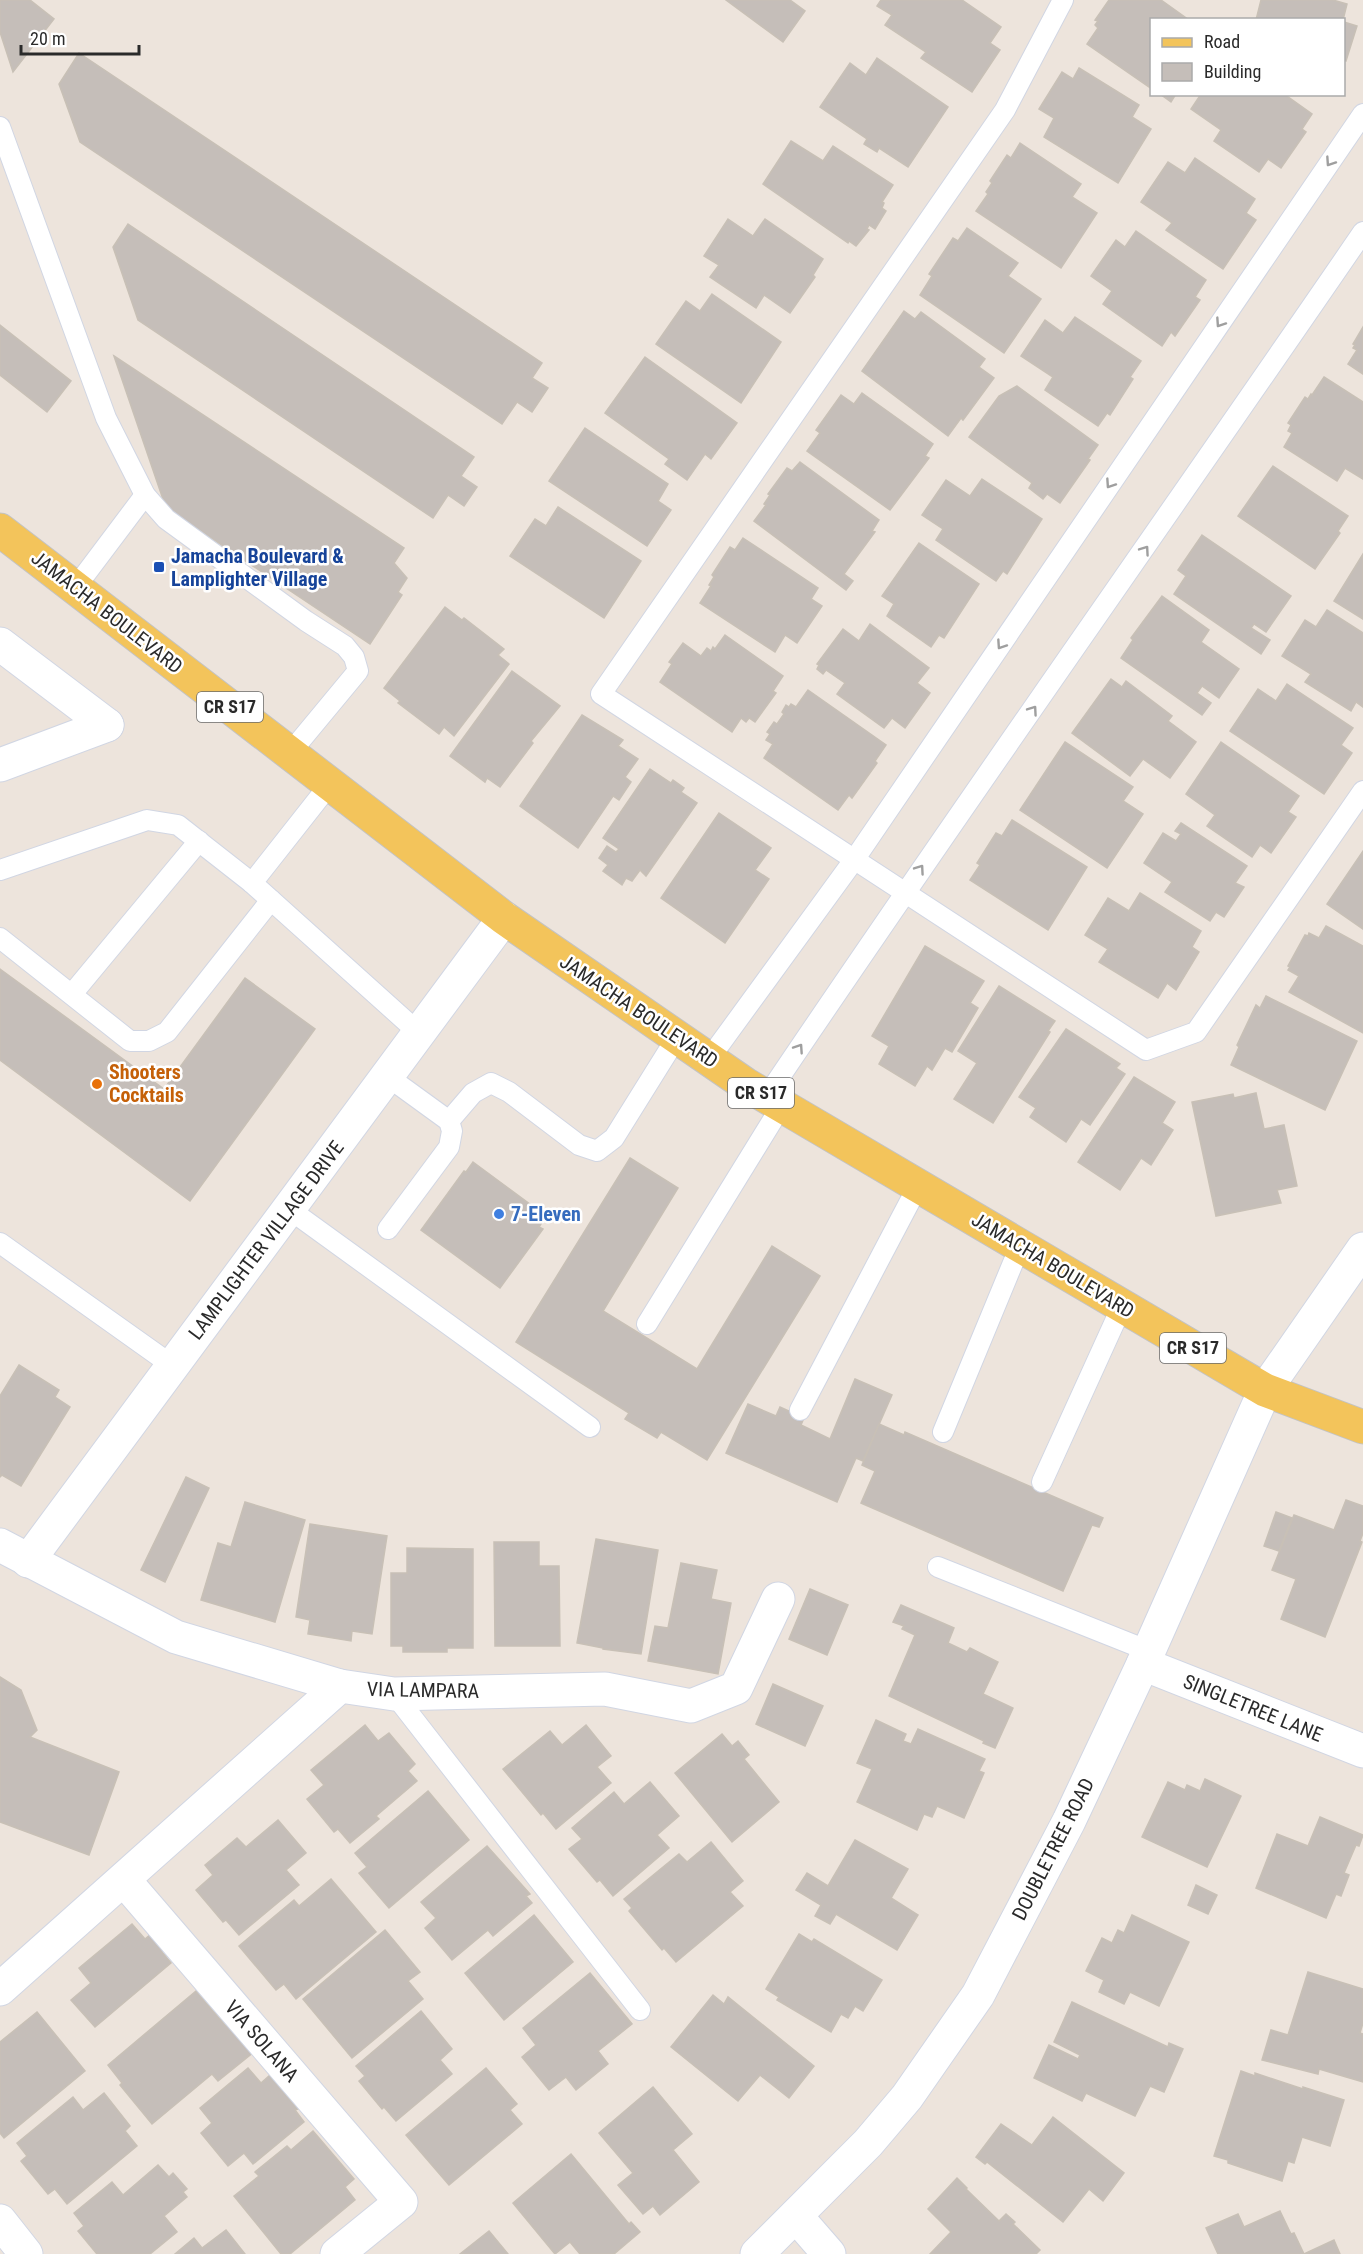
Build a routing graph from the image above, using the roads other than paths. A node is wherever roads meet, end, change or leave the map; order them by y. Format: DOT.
graph roads {
  1 [pos="1063,0"];
  2 [pos="1363,114"];
  3 [pos="2,136"];
  4 [pos="1363,232"];
  5 [pos="145,495"];
  6 [pos="0,530"];
  7 [pos="75,588"];
  8 [pos="0,644"];
  9 [pos="290,753"];
  10 [pos="0,765"];
  11 [pos="330,784"];
  12 [pos="1363,791"];
  13 [pos="199,841"];
  14 [pos="854,860"];
  15 [pos="0,870"];
  16 [pos="252,883"];
  17 [pos="904,893"];
  18 [pos="271,900"];
  19 [pos="504,918"];
  20 [pos="0,938"];
  21 [pos="72,994"];
  22 [pos="419,1034"];
  23 [pos="677,1037"];
  24 [pos="709,1059"];
  25 [pos="387,1076"];
  26 [pos="775,1101"];
  27 [pos="449,1121"];
  28 [pos="918,1186"];
  29 [pos="289,1209"];
  30 [pos="388,1229"];
  31 [pos="0,1243"];
  32 [pos="1020,1246"];
  33 [pos="1363,1249"];
  34 [pos="1122,1306"];
  35 [pos="647,1324"];
  36 [pos="173,1366"];
  37 [pos="1265,1390"];
  38 [pos="800,1410"];
  39 [pos="590,1426"];
  40 [pos="1363,1427"];
  41 [pos="943,1432"];
  42 [pos="1042,1482"];
  43 [pos="0,1545"];
  44 [pos="28,1561"];
  45 [pos="938,1567"];
  46 [pos="778,1599"];
  47 [pos="1146,1658"];
  48 [pos="340,1686"];
  49 [pos="394,1694"];
  50 [pos="1363,1751"];
  51 [pos="124,1880"];
  52 [pos="0,1989"];
  53 [pos="640,2010"];
  54 [pos="796,2216"];
  55 [pos="0,2221"];
  56 [pos="26,2254"];
  57 [pos="337,2254"];
  58 [pos="757,2254"];
  59 [pos="829,2254"];
  1 -- 14 [label="lane"];
  2 -- 14 [label="lane, one-way"];
  3 -- 5 [label="lane"];
  17 -- 4 [label="lane, one-way"];
  5 -- 7 [label="lane"];
  5 -- 9 [label="lane"];
  6 -- 7 [label="main road, JAMACHA BOULEVARD / CR S17"];
  7 -- 9 [label="main road, JAMACHA BOULEVARD / CR S17"];
  8 -- 10 [label="street"];
  9 -- 11 [label="main road, JAMACHA BOULEVARD / CR S17"];
  11 -- 16 [label="lane"];
  11 -- 19 [label="main road, JAMACHA BOULEVARD / CR S17"];
  12 -- 17 [label="lane"];
  13 -- 15 [label="lane"];
  13 -- 16 [label="lane"];
  13 -- 21 [label="lane"];
  14 -- 17 [label="lane"];
  14 -- 24 [label="lane"];
  16 -- 18 [label="lane"];
  26 -- 17 [label="lane, one-way"];
  18 -- 21 [label="lane"];
  18 -- 22 [label="lane"];
  19 -- 22 [label="street, LAMPLIGHTER VILLAGE DRIVE"];
  19 -- 23 [label="main road, JAMACHA BOULEVARD / CR S17"];
  20 -- 21 [label="lane"];
  22 -- 25 [label="street, LAMPLIGHTER VILLAGE DRIVE"];
  23 -- 24 [label="main road, JAMACHA BOULEVARD / CR S17"];
  23 -- 27 [label="lane"];
  24 -- 26 [label="main road, JAMACHA BOULEVARD / CR S17"];
  25 -- 27 [label="lane"];
  25 -- 29 [label="street, LAMPLIGHTER VILLAGE DRIVE"];
  26 -- 28 [label="main road, JAMACHA BOULEVARD / CR S17"];
  26 -- 35 [label="lane"];
  27 -- 30 [label="lane"];
  28 -- 32 [label="main road, JAMACHA BOULEVARD / CR S17"];
  28 -- 38 [label="lane"];
  29 -- 36 [label="street, LAMPLIGHTER VILLAGE DRIVE"];
  29 -- 39 [label="lane"];
  31 -- 36 [label="lane"];
  32 -- 34 [label="main road, JAMACHA BOULEVARD / CR S17"];
  32 -- 41 [label="lane"];
  33 -- 37 [label="street, DOUBLETREE ROAD"];
  34 -- 37 [label="main road, JAMACHA BOULEVARD / CR S17"];
  34 -- 42 [label="lane"];
  36 -- 44 [label="street, LAMPLIGHTER VILLAGE DRIVE"];
  37 -- 40 [label="main road, JAMACHA BOULEVARD / CR S17"];
  37 -- 47 [label="street, DOUBLETREE ROAD"];
  43 -- 44 [label="street, VIA LAMPARA"];
  44 -- 48 [label="street, VIA LAMPARA"];
  45 -- 47 [label="lane"];
  46 -- 49 [label="street, VIA LAMPARA"];
  47 -- 50 [label="street, SINGLETREE LANE"];
  47 -- 54 [label="street, DOUBLETREE ROAD"];
  48 -- 49 [label="street, VIA LAMPARA"];
  48 -- 51 [label="street"];
  49 -- 53 [label="lane"];
  51 -- 52 [label="street"];
  51 -- 57 [label="street, VIA SOLANA"];
  54 -- 58 [label="street, DOUBLETREE ROAD"];
  54 -- 59 [label="street"];
  55 -- 56 [label="street"];
}
